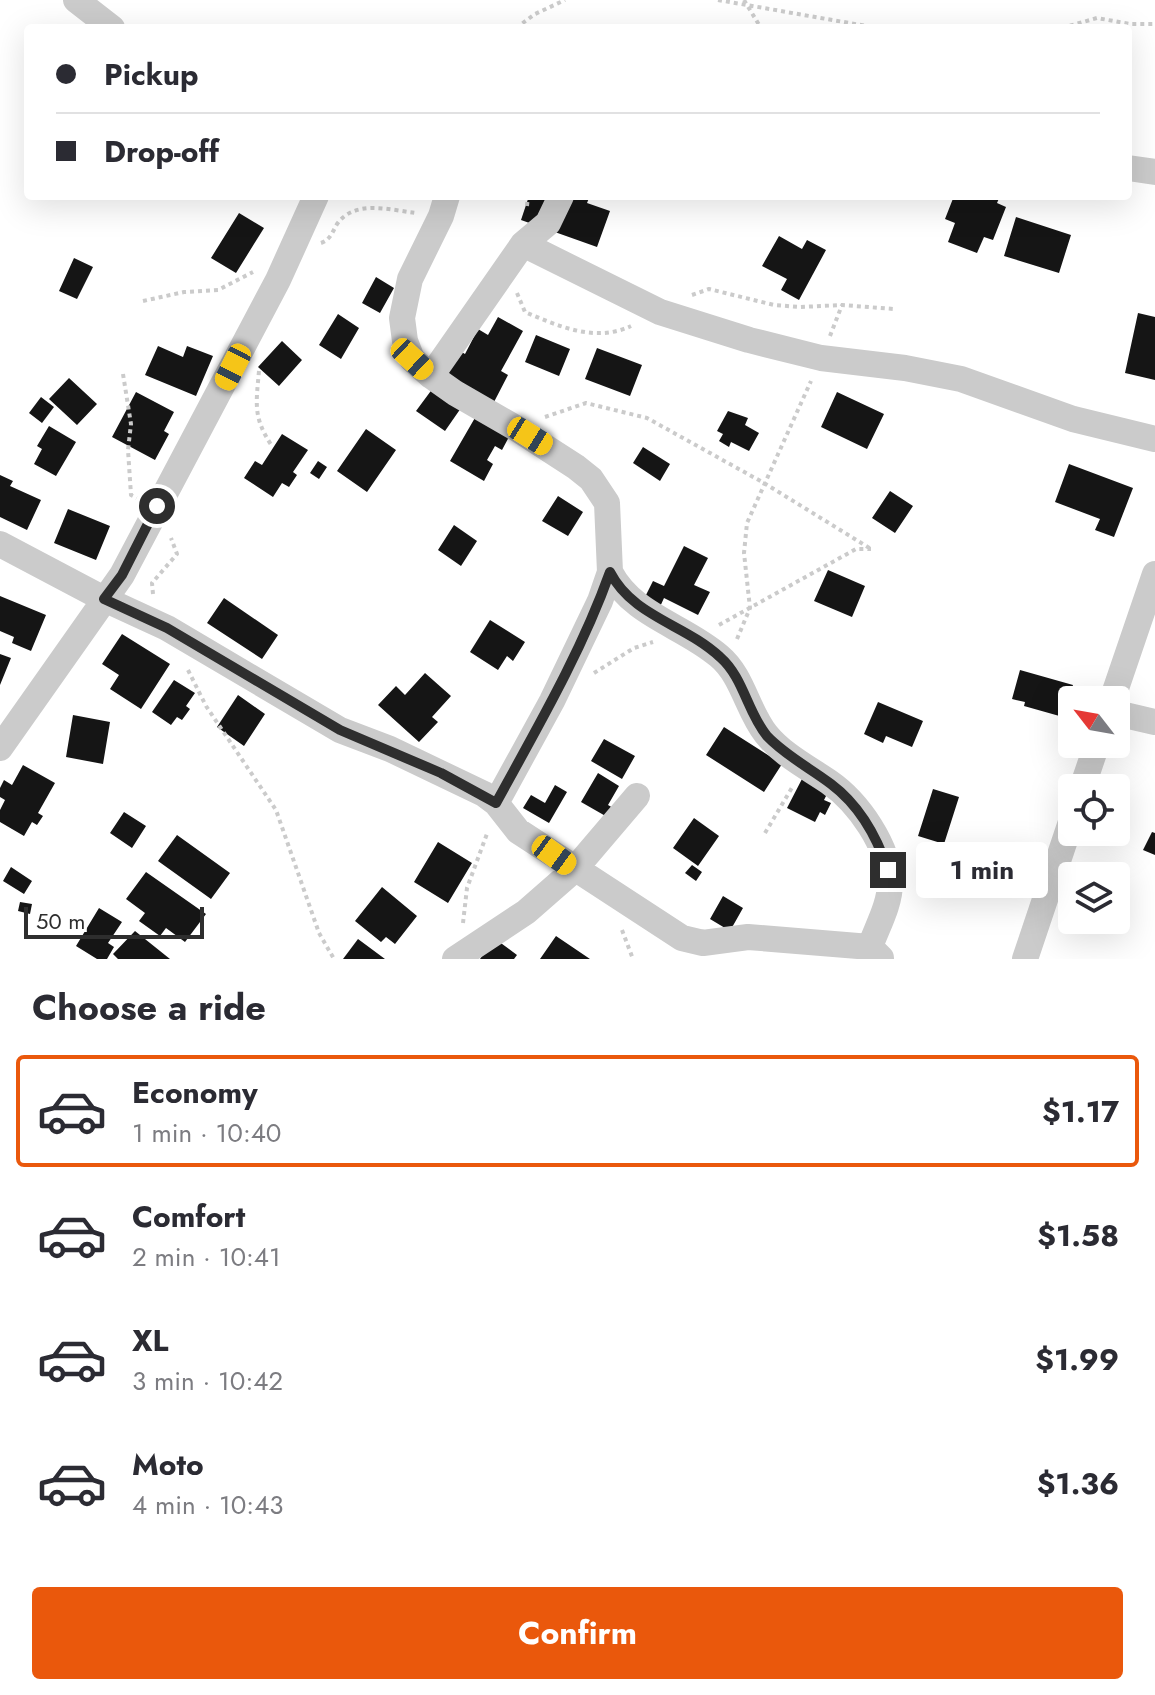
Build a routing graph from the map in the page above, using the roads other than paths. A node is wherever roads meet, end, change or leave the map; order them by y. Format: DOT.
graph roads {
  1 [pos="76,0"];
  2 [pos="107,24"];
  3 [pos="1132,169"];
  4 [pos="1155,172"];
  5 [pos="314,200"];
  6 [pos="446,200"];
  7 [pos="559,200"];
  8 [pos="523,244"];
  9 [pos="431,376"];
  10 [pos="1155,439"];
  11 [pos="0,544"];
  12 [pos="610,572"];
  13 [pos="1155,574"];
  14 [pos="104,599"];
  15 [pos="1117,686"];
  16 [pos="1130,716"];
  17 [pos="1155,722"];
  18 [pos="0,748"];
  19 [pos="637,796"];
  20 [pos="496,803"];
  21 [pos="1063,846"];
  22 [pos="574,870"];
  23 [pos="876,953"];
  24 [pos="456,958"];
  25 [pos="1025,959"];
  1 -- 2 [label="street"];
  3 -- 4 [label="street"];
  5 -- 14 [label="street"];
  6 -- 9 [label="street"];
  7 -- 8 [label="street"];
  8 -- 9 [label="street"];
  8 -- 10 [label="street"];
  9 -- 12 [label="street"];
  11 -- 14 [label="street"];
  12 -- 20 [label="street"];
  12 -- 23 [label="street"];
  13 -- 15 [label="street"];
  14 -- 18 [label="street"];
  14 -- 20 [label="street"];
  16 -- 17 [label="street"];
  19 -- 22 [label="street"];
  20 -- 22 [label="street"];
  21 -- 25 [label="street"];
  22 -- 23 [label="street"];
  22 -- 24 [label="street"];
}
